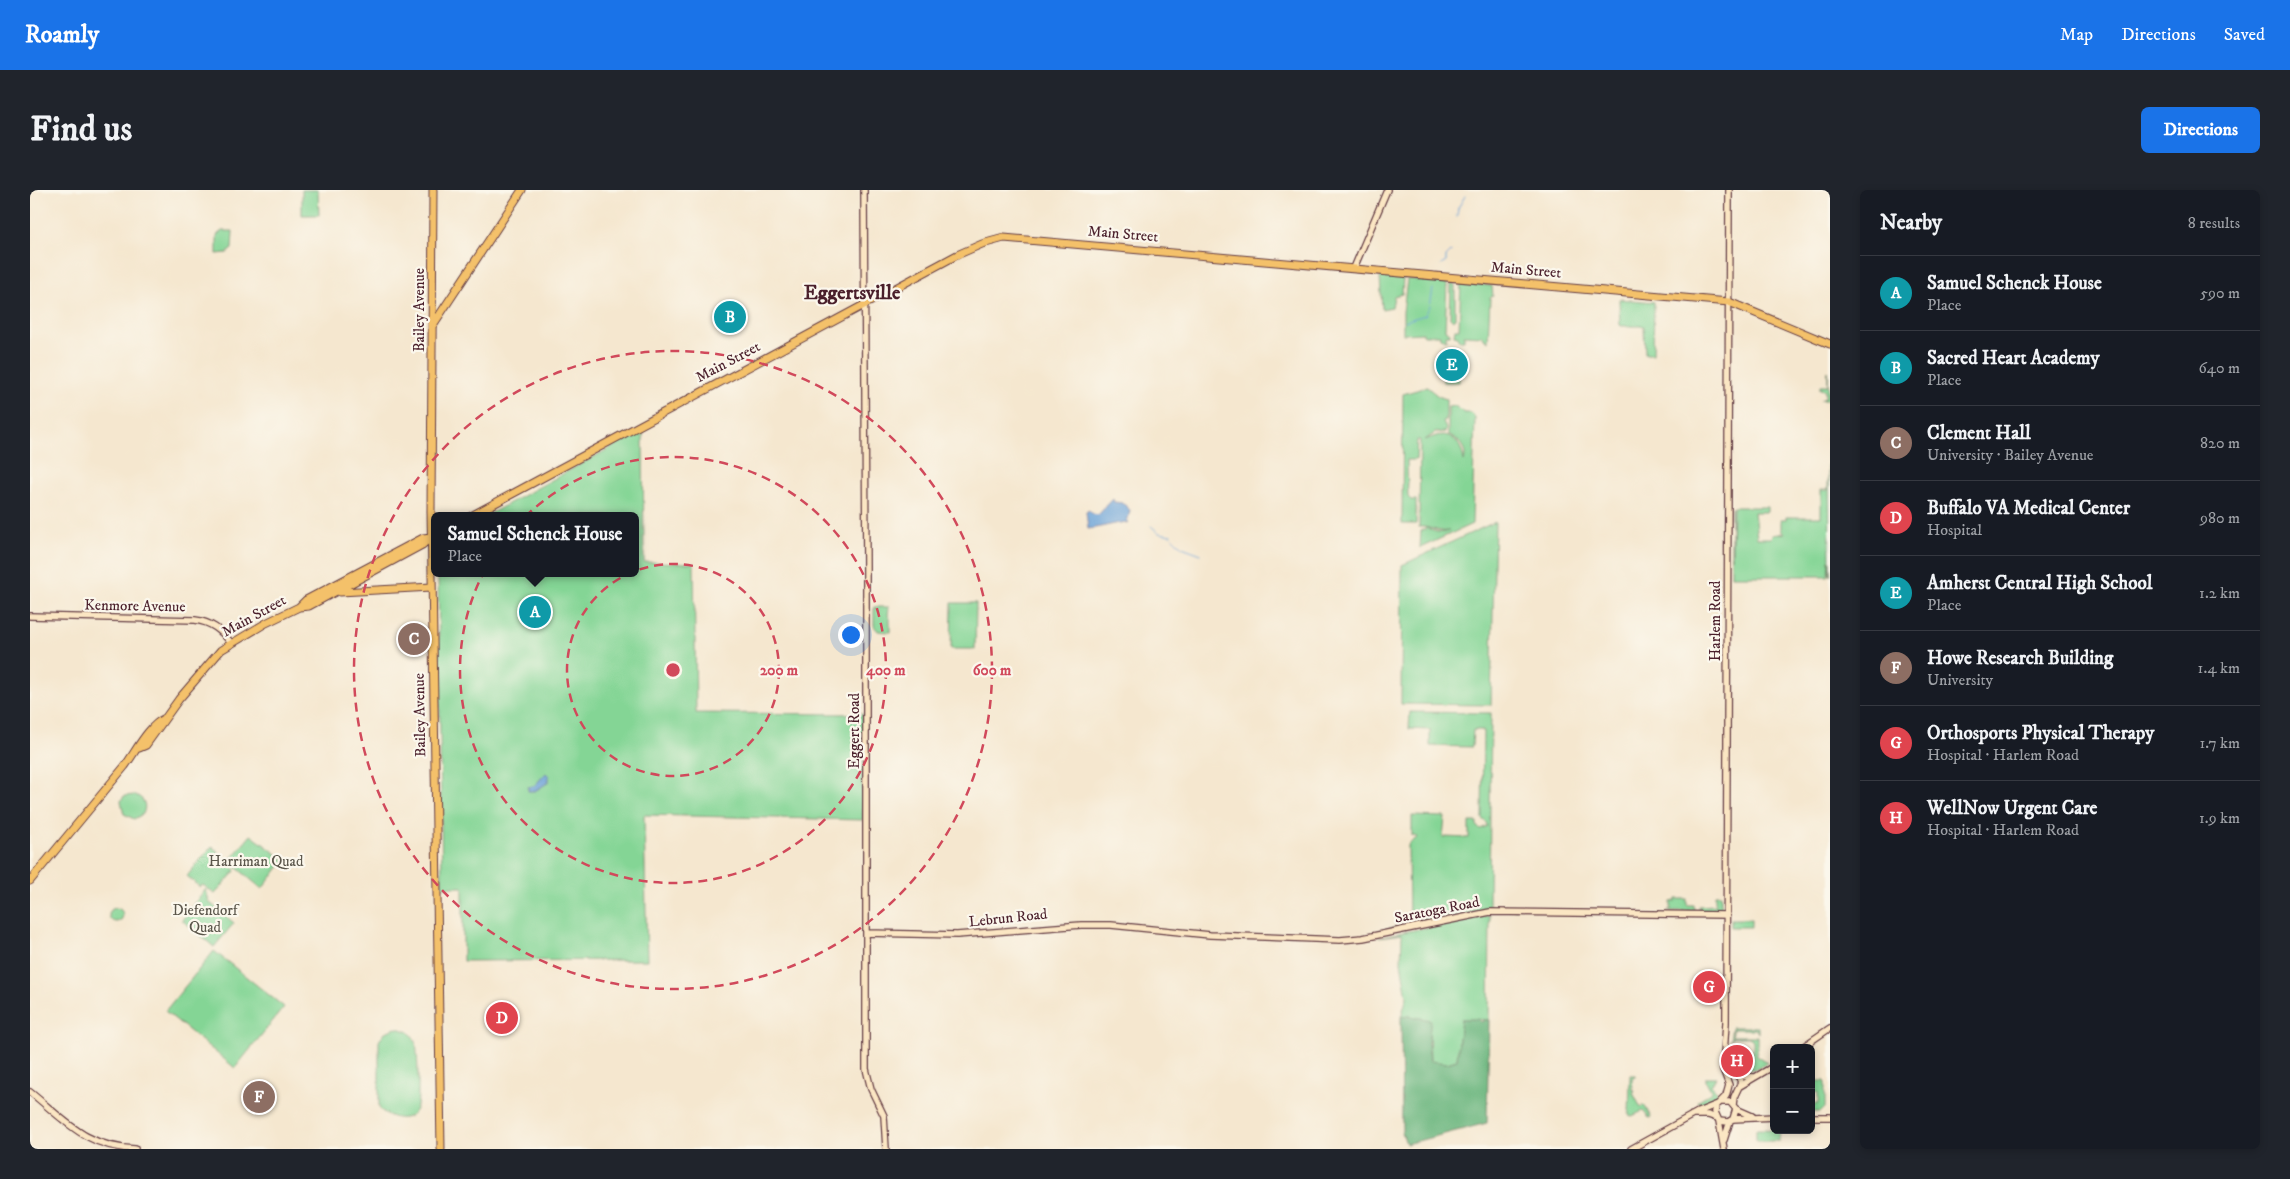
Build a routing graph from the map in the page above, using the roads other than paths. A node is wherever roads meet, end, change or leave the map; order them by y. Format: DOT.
graph roads {
  1 [pos="433,190"];
  2 [pos="522,190"];
  3 [pos="864,190"];
  4 [pos="1387,190"];
  5 [pos="1729,190"];
  6 [pos="1354,268"];
  7 [pos="1729,302"];
  8 [pos="432,303"];
  9 [pos="447,304"];
  10 [pos="864,305"];
  11 [pos="433,325"];
  12 [pos="1830,344"];
  13 [pos="433,512"];
  14 [pos="478,512"];
  15 [pos="431,536"];
  16 [pos="431,537"];
  17 [pos="432,577"];
  18 [pos="432,587"];
  19 [pos="332,594"];
  20 [pos="300,607"];
  21 [pos="30,616"];
  22 [pos="231,643"];
  23 [pos="30,881"];
  24 [pos="1727,915"];
  25 [pos="1153,930"];
  26 [pos="866,933"];
  27 [pos="1830,1028"];
  28 [pos="1807,1044"];
  29 [pos="1725,1053"];
  30 [pos="1770,1068"];
  31 [pos="1737,1075"];
  32 [pos="1755,1077"];
  33 [pos="1728,1083"];
  34 [pos="1739,1087"];
  35 [pos="30,1092"];
  36 [pos="1720,1103"];
  37 [pos="1734,1107"];
  38 [pos="1692,1115"];
  39 [pos="1754,1116"];
  40 [pos="1770,1117"];
  41 [pos="1815,1117"];
  42 [pos="1830,1117"];
  43 [pos="1718,1119"];
  44 [pos="1732,1120"];
  45 [pos="1724,1140"];
  46 [pos="135,1149"];
  47 [pos="441,1149"];
  48 [pos="886,1149"];
  49 [pos="1631,1149"];
  50 [pos="1724,1149"];
  1 -- 8 [label="main road, Bailey Avenue"];
  2 -- 9 [label="main road"];
  3 -- 10 [label="street, Eggert Road"];
  4 -- 6 [label="street"];
  5 -- 7 [label="street, Harlem Road"];
  6 -- 7 [label="main road, Main Street"];
  6 -- 10 [label="main road, Main Street"];
  7 -- 12 [label="main road, Main Street"];
  7 -- 24 [label="street, Harlem Road"];
  8 -- 9 [label="main road"];
  8 -- 11 [label="main road, Bailey Avenue"];
  9 -- 11 [label="main road"];
  10 -- 14 [label="main road, Main Street"];
  10 -- 26 [label="street, Eggert Road"];
  11 -- 13 [label="main road, Bailey Avenue"];
  15 -- 20 [label="main road, Main Street"];
  16 -- 19 [label="main road, Main Street"];
  17 -- 18 [label="main road, Bailey Avenue"];
  18 -- 19 [label="main road"];
  18 -- 47 [label="main road, Bailey Avenue"];
  19 -- 20 [label="main road, Main Street"];
  20 -- 22 [label="main road, Main Street"];
  21 -- 22 [label="street, Kenmore Avenue"];
  22 -- 23 [label="main road, Main Street"];
  24 -- 25 [label="street, Saratoga Road"];
  24 -- 29 [label="street, Harlem Road"];
  25 -- 26 [label="street, Lebrun Road"];
  26 -- 48 [label="street, Eggert Road"];
  27 -- 28 [label="street"];
  29 -- 31 [label="street, Harlem Road"];
  29 -- 33 [label="street, Harlem Road"];
  30 -- 32 [label="street"];
  31 -- 32 [label="street"];
  31 -- 33 [label="street"];
  31 -- 34 [label="street"];
  32 -- 34 [label="street"];
  33 -- 34 [label="street"];
  33 -- 36 [label="street"];
  34 -- 37 [label="street"];
  35 -- 46 [label="street"];
  36 -- 37 [label="street"];
  36 -- 38 [label="street"];
  36 -- 43 [label="street"];
  37 -- 39 [label="street"];
  37 -- 44 [label="street"];
  38 -- 43 [label="street"];
  38 -- 49 [label="street"];
  39 -- 40 [label="street"];
  39 -- 44 [label="street"];
  41 -- 42 [label="street"];
  43 -- 44 [label="street"];
  43 -- 45 [label="street"];
  44 -- 45 [label="street"];
  45 -- 50 [label="street"];
}
